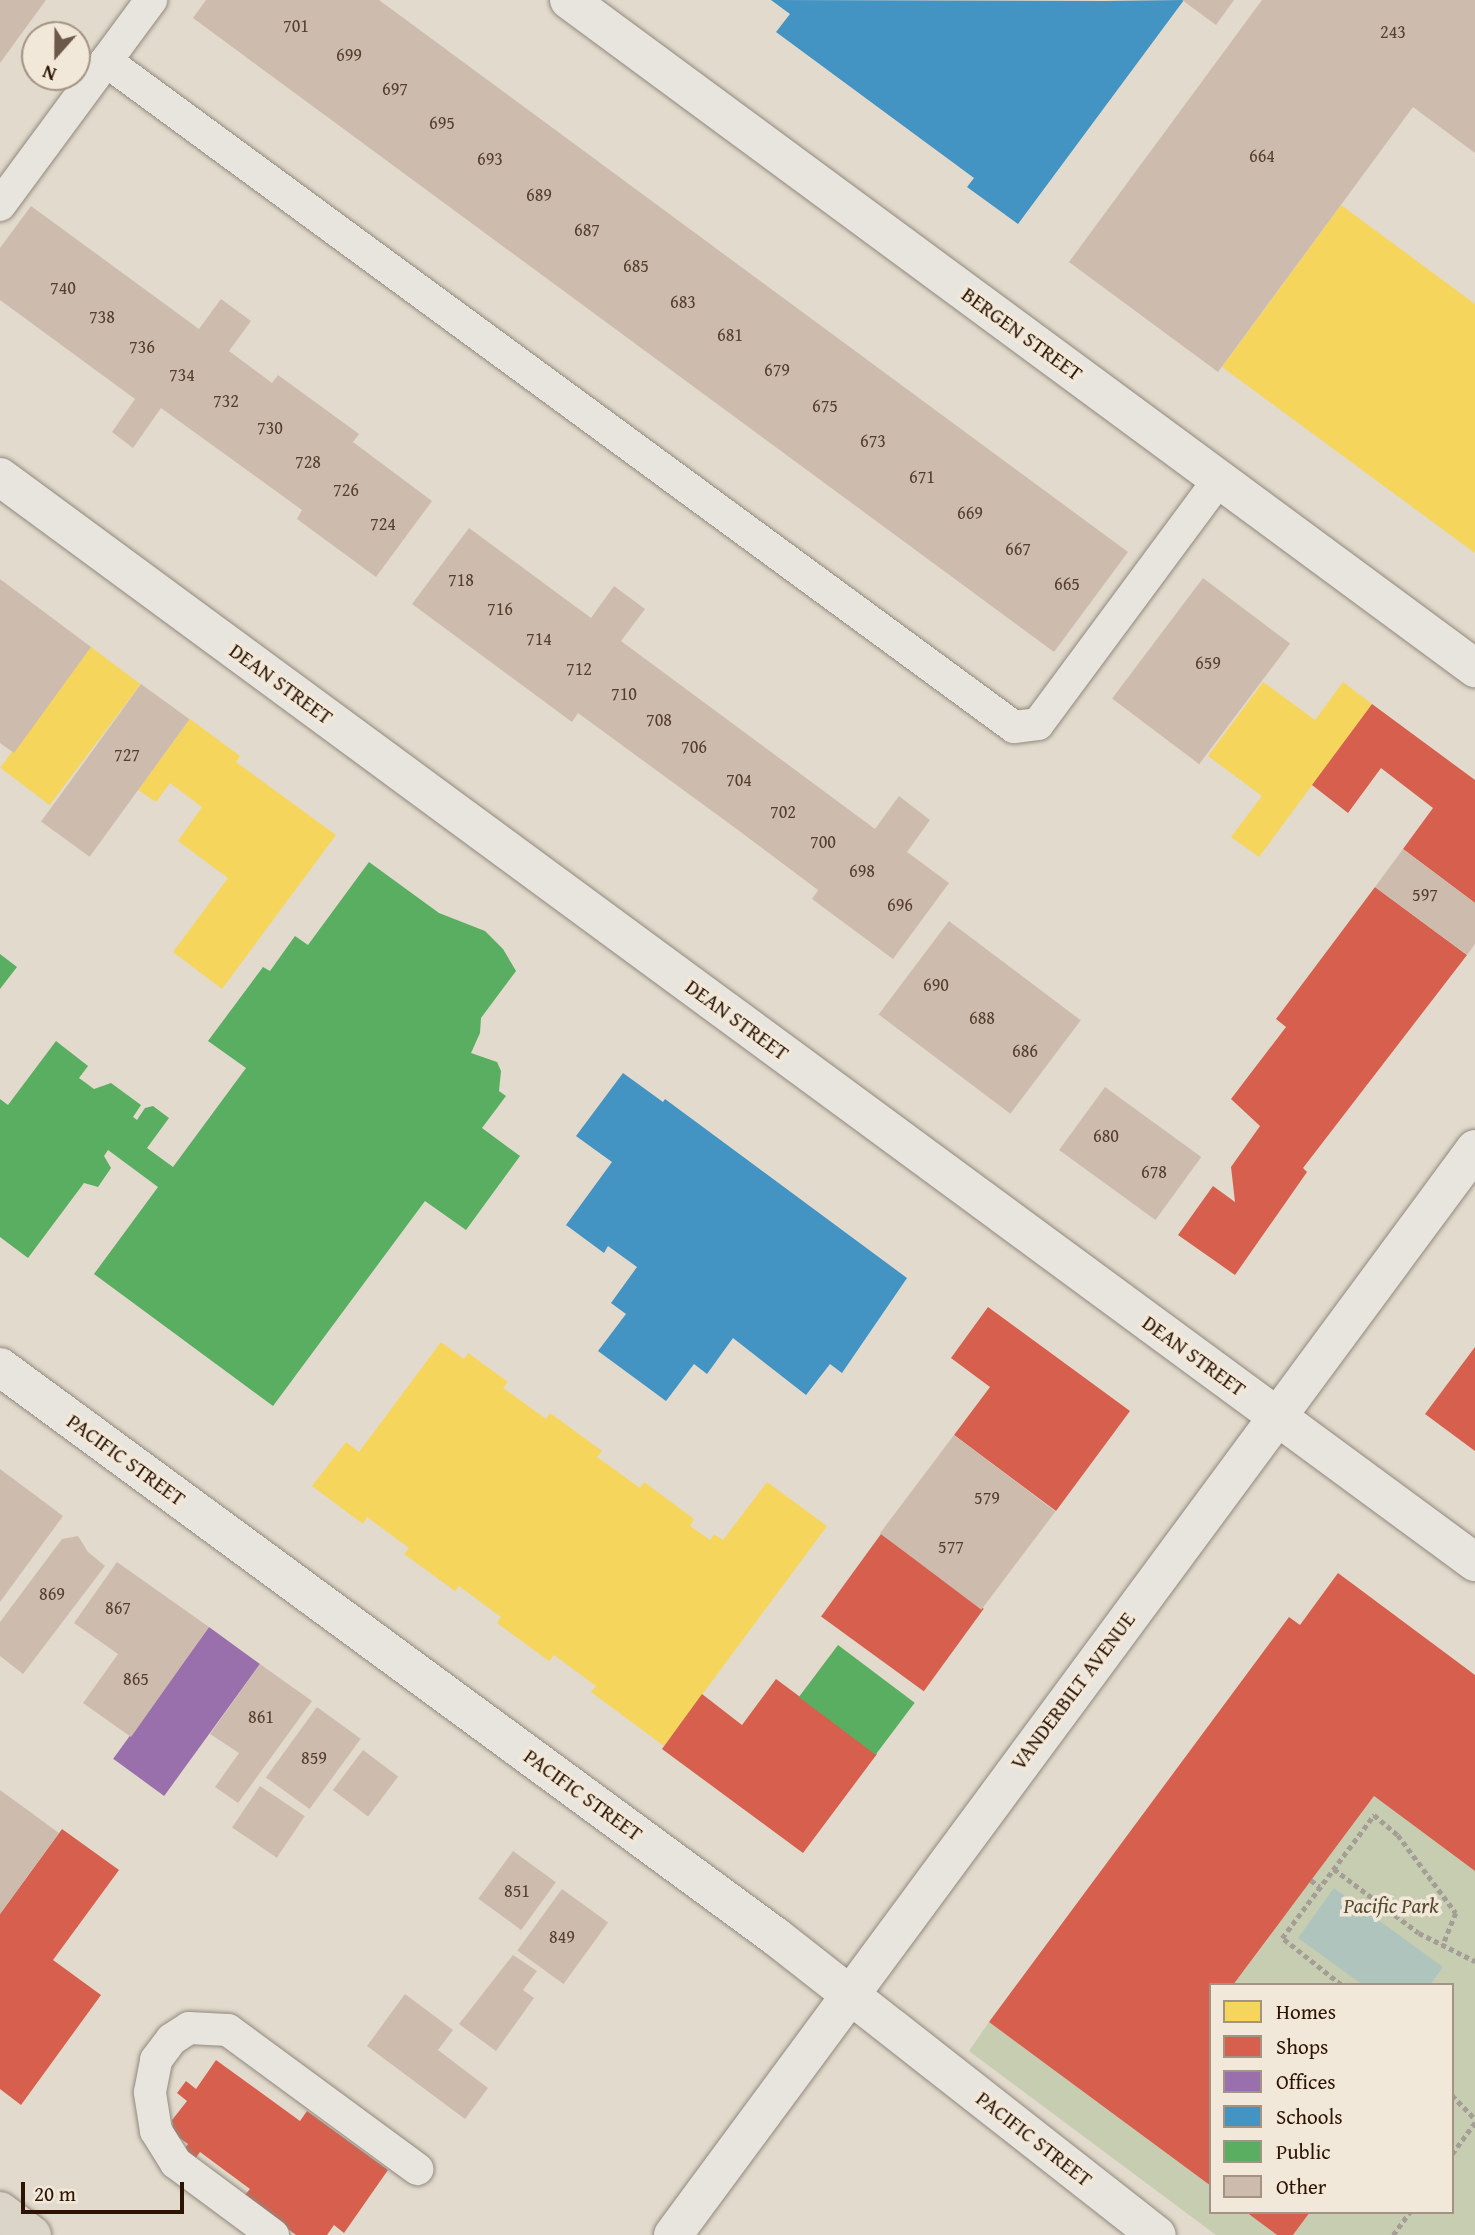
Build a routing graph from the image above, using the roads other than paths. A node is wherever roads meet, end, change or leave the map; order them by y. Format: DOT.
graph roads {
  1 [pos="151,0"];
  2 [pos="569,0"];
  3 [pos="106,61"];
  4 [pos="0,205"];
  5 [pos="0,477"];
  6 [pos="1219,479"];
  7 [pos="1475,668"];
  8 [pos="1475,1149"];
  9 [pos="0,1367"];
  10 [pos="1279,1418"];
  11 [pos="1475,1562"];
  12 [pos="849,1995"];
  13 [pos="417,2169"];
  14 [pos="0,2211"];
  15 [pos="32,2235"];
  16 [pos="273,2235"];
  17 [pos="673,2235"];
  18 [pos="1157,2235"];
  1 -- 3 [label="lane"];
  2 -- 6 [label="street, BERGEN STREET"];
  3 -- 4 [label="lane"];
  3 -- 6 [label="lane"];
  5 -- 10 [label="street, DEAN STREET"];
  6 -- 7 [label="street, BERGEN STREET"];
  8 -- 10 [label="street, VANDERBILT AVENUE"];
  9 -- 12 [label="street, PACIFIC STREET"];
  10 -- 11 [label="street, DEAN STREET"];
  10 -- 12 [label="street, VANDERBILT AVENUE"];
  12 -- 17 [label="street, VANDERBILT AVENUE"];
  12 -- 18 [label="street, PACIFIC STREET"];
  13 -- 16 [label="lane"];
  14 -- 15 [label="main road"];
}
